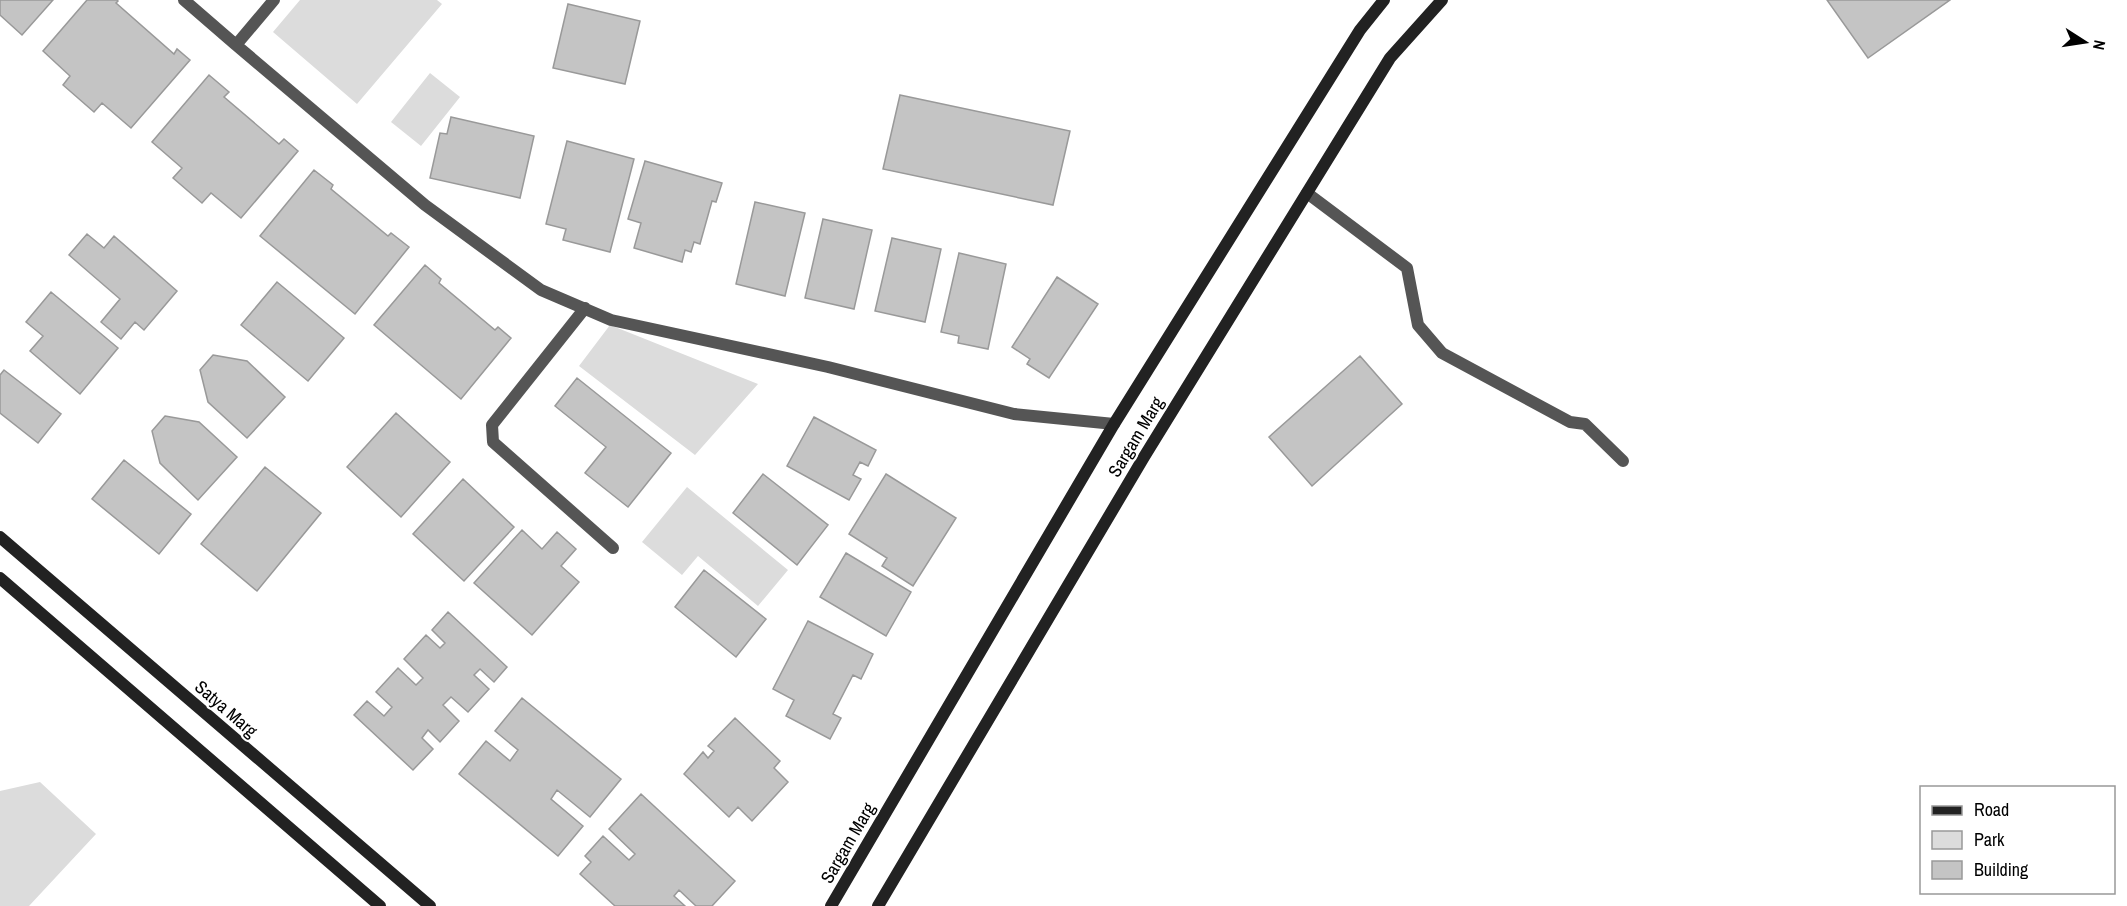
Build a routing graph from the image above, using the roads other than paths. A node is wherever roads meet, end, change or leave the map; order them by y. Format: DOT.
graph roads {
  1 [pos="184,0"];
  2 [pos="274,0"];
  3 [pos="1384,0"];
  4 [pos="1442,0"];
  5 [pos="236,45"];
  6 [pos="1307,193"];
  7 [pos="585,308"];
  8 [pos="1114,424"];
  9 [pos="1623,461"];
  10 [pos="0,537"];
  11 [pos="613,548"];
  12 [pos="0,578"];
  13 [pos="380,906"];
  14 [pos="430,906"];
  15 [pos="831,906"];
  16 [pos="878,906"];
  1 -- 5 [label="street"];
  2 -- 5 [label="street"];
  3 -- 8 [label="main road, Sargam Marg"];
  4 -- 6 [label="main road, Sargam Marg"];
  5 -- 7 [label="street"];
  6 -- 9 [label="street"];
  6 -- 16 [label="main road, Sargam Marg"];
  7 -- 8 [label="street"];
  7 -- 11 [label="street"];
  8 -- 15 [label="main road, Sargam Marg"];
  10 -- 14 [label="main road, Satya Marg"];
  12 -- 13 [label="main road"];
}
